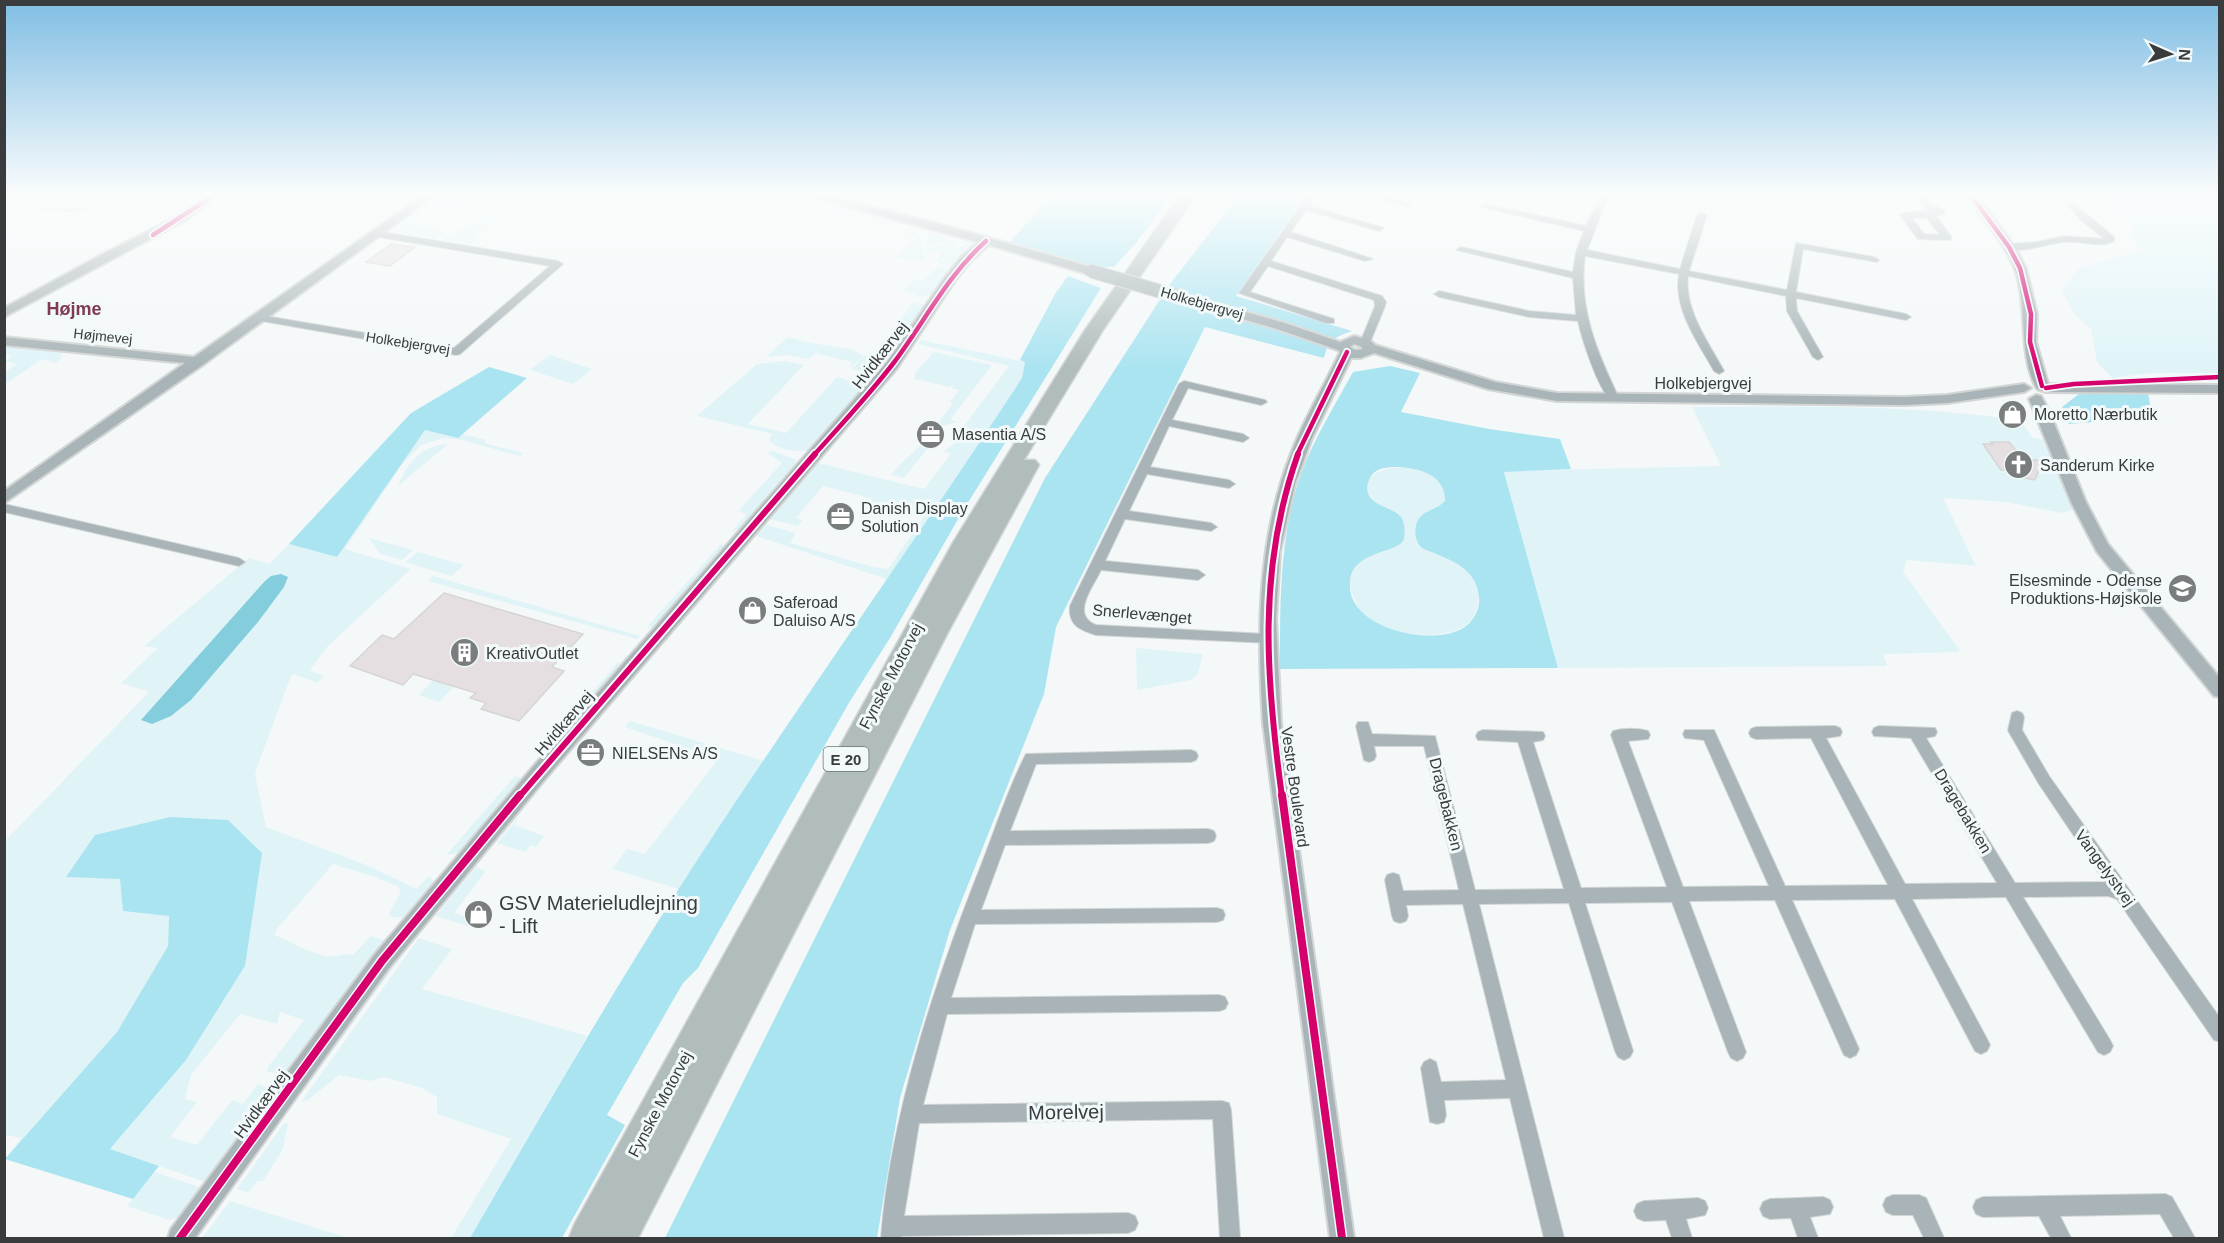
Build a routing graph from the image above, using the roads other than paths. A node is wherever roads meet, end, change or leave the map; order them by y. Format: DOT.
graph roads {
  1 [pos="115,252"];
  2 [pos="351,252"];
  3 [pos="485,252"];
  4 [pos="974,252"];
  5 [pos="1024,252"];
  6 [pos="1148,252"];
  7 [pos="1161,252"];
  8 [pos="1273,252"];
  9 [pos="1345,252"];
  10 [pos="1470,252"];
  11 [pos="1581,252"];
  12 [pos="1690,252"];
  13 [pos="1798,252"];
  14 [pos="1834,252"];
  15 [pos="2011,252"];
  16 [pos="1368,259"];
  17 [pos="1874,260"];
  18 [pos="1266,262"];
  19 [pos="1684,272"];
  20 [pos="1577,276"];
  21 [pos="1439,294"];
  22 [pos="1791,294"];
  23 [pos="4,312"];
  24 [pos="1906,317"];
  25 [pos="260,318"];
  26 [pos="1581,318"];
  27 [pos="1330,321"];
  28 [pos="4,341"];
  29 [pos="1357,347"];
  30 [pos="1818,357"];
  31 [pos="199,361"];
  32 [pos="1719,371"];
  33 [pos="2220,388"];
  34 [pos="2039,393"];
  35 [pos="1614,398"];
  36 [pos="1261,402"];
  37 [pos="1165,422"];
  38 [pos="1243,438"];
  39 [pos="1142,469"];
  40 [pos="1229,484"];
  41 [pos="4,498"];
  42 [pos="4,508"];
  43 [pos="1120,514"];
  44 [pos="1211,527"];
  45 [pos="239,562"];
  46 [pos="1097,565"];
  47 [pos="1198,575"];
  48 [pos="1266,639"];
  49 [pos="2220,691"];
  50 [pos="2017,717"];
  51 [pos="1835,732"];
  52 [pos="1879,732"];
  53 [pos="1756,733"];
  54 [pos="1816,733"];
  55 [pos="1690,734"];
  56 [pos="1643,735"];
  57 [pos="1484,736"];
  58 [pos="1366,741"];
  59 [pos="1191,756"];
  60 [pos="1208,836"];
  61 [pos="998,838"];
  62 [pos="1393,880"];
  63 [pos="2010,890"];
  64 [pos="1899,891"];
  65 [pos="1780,893"];
  66 [pos="2122,893"];
  67 [pos="1677,894"];
  68 [pos="1575,895"];
  69 [pos="1469,897"];
  70 [pos="1396,898"];
  71 [pos="1217,915"];
  72 [pos="1400,916"];
  73 [pos="968,917"];
  74 [pos="1219,1003"];
  75 [pos="940,1006"];
  76 [pos="2213,1014"];
  77 [pos="2220,1034"];
  78 [pos="1981,1045"];
  79 [pos="2104,1046"];
  80 [pos="1850,1049"];
  81 [pos="1624,1051"];
  82 [pos="1737,1052"];
  83 [pos="1430,1068"];
  84 [pos="1517,1089"];
  85 [pos="1434,1091"];
  86 [pos="911,1114"];
  87 [pos="1437,1115"];
  88 [pos="1893,1205"];
  89 [pos="2044,1205"];
  90 [pos="1823,1207"];
  91 [pos="1983,1207"];
  92 [pos="1698,1208"];
  93 [pos="1797,1208"];
  94 [pos="1673,1209"];
  95 [pos="1770,1209"];
  96 [pos="1644,1211"];
  97 [pos="1128,1223"];
  98 [pos="892,1232"];
  99 [pos="180,1239"];
  100 [pos="587,1239"];
  101 [pos="619,1239"];
  102 [pos="1230,1239"];
  103 [pos="1342,1239"];
  104 [pos="1554,1239"];
  105 [pos="1682,1239"];
  106 [pos="1808,1239"];
  107 [pos="1934,1239"];
  108 [pos="2061,1239"];
  109 [pos="2185,1239"];
  1 -- 23 [label="street"];
  2 -- 25 [label="street"];
  3 -- 25 [label="street, Holkebjergvej"];
  4 -- 99 [label="street, Hvidkærvej"];
  5 -- 29 [label="street, Holkebjergvej, bridge"];
  6 -- 100 [label="highway, Fynske Motorvej / E 20"];
  7 -- 101 [label="highway, Fynske Motorvej / E 20"];
  8 -- 18 [label="street"];
  9 -- 16 [label="street"];
  10 -- 20 [label="street"];
  11 -- 19 [label="street"];
  11 -- 20 [label="street"];
  12 -- 19 [label="street"];
  13 -- 22 [label="street"];
  14 -- 17 [label="street"];
  15 -- 34 [label="street"];
  18 -- 27 [label="street"];
  18 -- 29 [label="street"];
  19 -- 22 [label="street"];
  19 -- 32 [label="street"];
  20 -- 26 [label="street"];
  21 -- 26 [label="street"];
  22 -- 24 [label="street"];
  22 -- 30 [label="street"];
  25 -- 31 [label="street"];
  26 -- 35 [label="street"];
  28 -- 31 [label="street, Højmevej"];
  29 -- 35 [label="street, Holkebjergvej"];
  29 -- 48 [label="street, Vestre Boulevard"];
  31 -- 41 [label="street"];
  33 -- 34 [label="street, Holkebjergvej"];
  34 -- 35 [label="street, Holkebjergvej"];
  34 -- 49 [label="street"];
  36 -- 37 [label="street, Snerlevænget"];
  37 -- 38 [label="street"];
  37 -- 39 [label="street, Snerlevænget"];
  39 -- 40 [label="street"];
  39 -- 43 [label="street, Snerlevænget"];
  42 -- 45 [label="street"];
  43 -- 44 [label="street"];
  43 -- 46 [label="street, Snerlevænget"];
  46 -- 47 [label="street"];
  46 -- 48 [label="street, Snerlevænget"];
  48 -- 103 [label="street, Vestre Boulevard"];
  50 -- 66 [label="street, Vangelystvej"];
  51 -- 54 [label="street"];
  52 -- 63 [label="street, Dragebakken"];
  53 -- 54 [label="street"];
  54 -- 64 [label="street"];
  55 -- 65 [label="street"];
  56 -- 67 [label="street"];
  57 -- 68 [label="street"];
  58 -- 69 [label="street, Dragebakken"];
  59 -- 61 [label="street"];
  60 -- 61 [label="street"];
  61 -- 73 [label="street"];
  62 -- 70 [label="street"];
  63 -- 64 [label="street"];
  63 -- 66 [label="street"];
  63 -- 79 [label="street, Dragebakken"];
  64 -- 65 [label="street"];
  64 -- 78 [label="street"];
  65 -- 67 [label="street"];
  65 -- 80 [label="street"];
  66 -- 76 [label="street, Vangelystvej"];
  67 -- 68 [label="street"];
  67 -- 82 [label="street"];
  68 -- 69 [label="street"];
  68 -- 81 [label="street"];
  69 -- 70 [label="street"];
  69 -- 84 [label="street, Dragebakken"];
  70 -- 72 [label="street"];
  71 -- 73 [label="street"];
  73 -- 75 [label="street"];
  74 -- 75 [label="street"];
  75 -- 86 [label="street"];
  76 -- 77 [label="street, Vangelystvej"];
  83 -- 85 [label="street"];
  84 -- 85 [label="street"];
  84 -- 104 [label="street, Dragebakken"];
  85 -- 87 [label="street"];
  86 -- 98 [label="street"];
  86 -- 102 [label="street, Morelvej"];
  88 -- 107 [label="street"];
  89 -- 91 [label="street"];
  89 -- 108 [label="street"];
  89 -- 109 [label="street"];
  90 -- 93 [label="street"];
  92 -- 94 [label="street"];
  93 -- 95 [label="street"];
  93 -- 106 [label="street"];
  94 -- 96 [label="street"];
  94 -- 105 [label="street"];
  97 -- 98 [label="street"];
}
